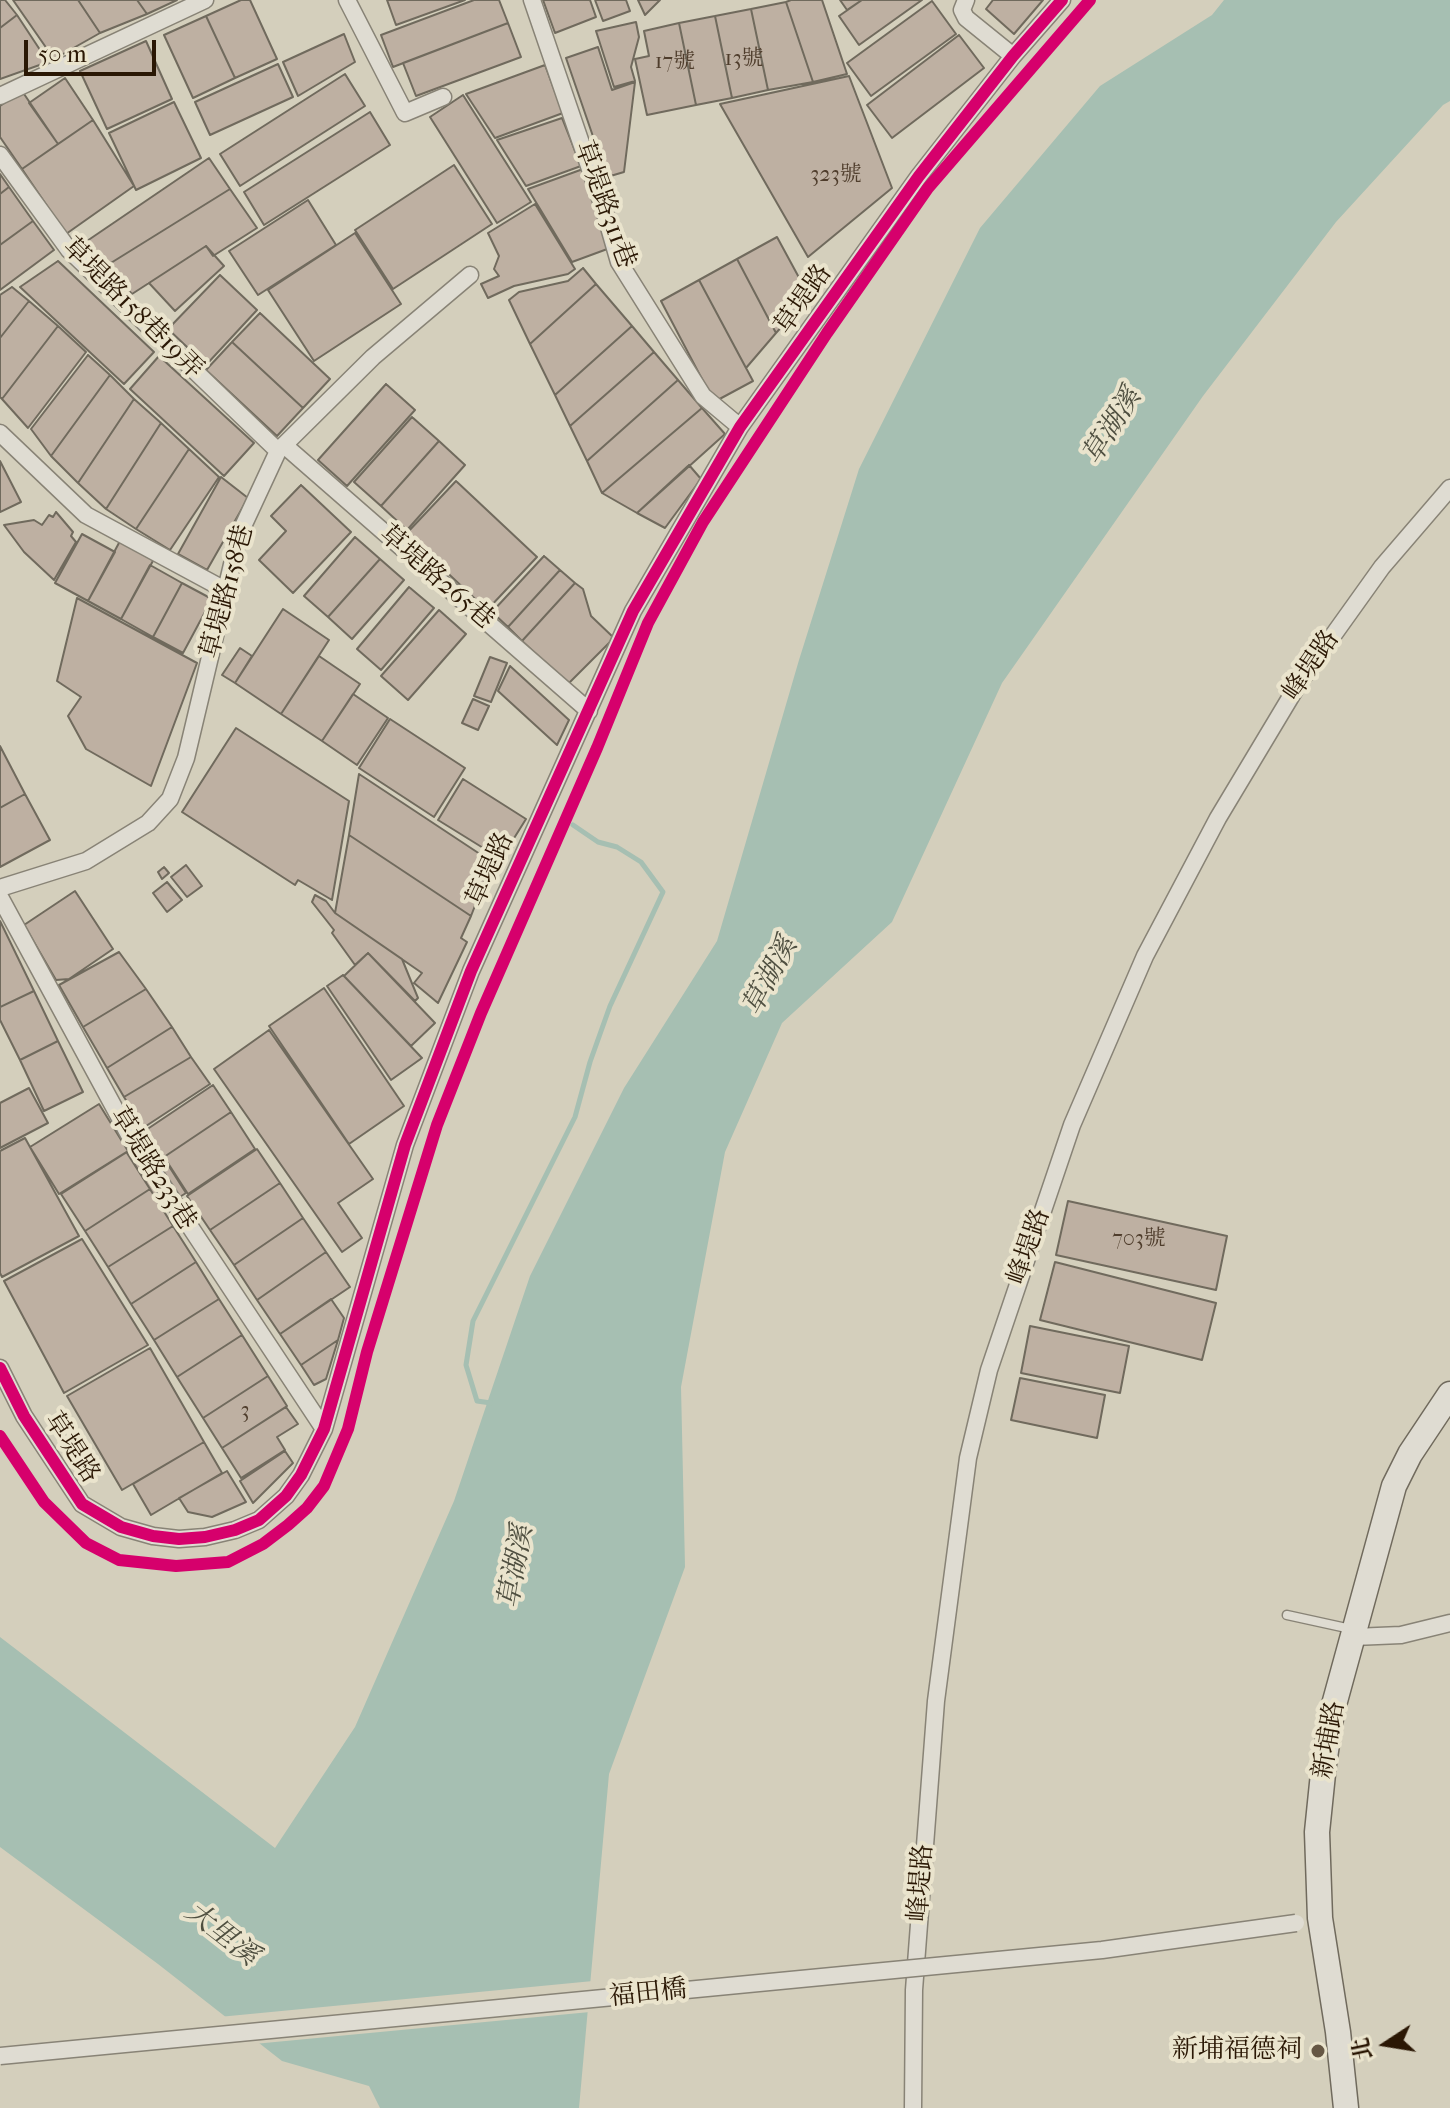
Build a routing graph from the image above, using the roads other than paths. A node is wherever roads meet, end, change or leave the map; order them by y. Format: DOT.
graph roads {
  1 [pos="205,0"];
  2 [pos="347,0"];
  3 [pos="532,0"];
  4 [pos="966,0"];
  5 [pos="1062,0"];
  6 [pos="1013,56"];
  7 [pos="0,96"];
  8 [pos="443,97"];
  9 [pos="0,155"];
  10 [pos="470,275"];
  11 [pos="740,427"];
  12 [pos="0,433"];
  13 [pos="281,448"];
  14 [pos="1450,488"];
  15 [pos="227,591"];
  16 [pos="589,711"];
  17 [pos="0,888"];
  18 [pos="0,897"];
  19 [pos="0,1368"];
  20 [pos="1450,1394"];
  21 [pos="324,1429"];
  22 [pos="1287,1615"];
  23 [pos="1450,1623"];
  24 [pos="1355,1633"];
  25 [pos="1320,1918"];
  26 [pos="0,2056"];
  27 [pos="913,2108"];
  28 [pos="1346,2108"];
  1 -- 7 [label="street"];
  2 -- 8 [label="street"];
  3 -- 11 [label="street, 草堤路311巷"];
  4 -- 6 [label="street"];
  5 -- 6 [label="street, 草堤路"];
  6 -- 11 [label="street, 草堤路"];
  9 -- 13 [label="street, 草堤路158巷19弄"];
  10 -- 13 [label="street, 草堤路158巷"];
  11 -- 16 [label="street, 草堤路"];
  12 -- 15 [label="street"];
  13 -- 15 [label="street, 草堤路158巷"];
  13 -- 16 [label="street, 草堤路265巷"];
  14 -- 27 [label="street, 峰堤路"];
  15 -- 17 [label="street, 草堤路158巷"];
  16 -- 21 [label="street, 草堤路"];
  18 -- 21 [label="street, 草堤路233巷"];
  19 -- 21 [label="street, 草堤路"];
  20 -- 24 [label="street, 新埔路"];
  22 -- 24 [label="lane"];
  23 -- 24 [label="street"];
  24 -- 25 [label="street, 新埔路"];
  25 -- 26 [label="street, 福田橋, bridge"];
  25 -- 28 [label="street, 新埔路"];
}
